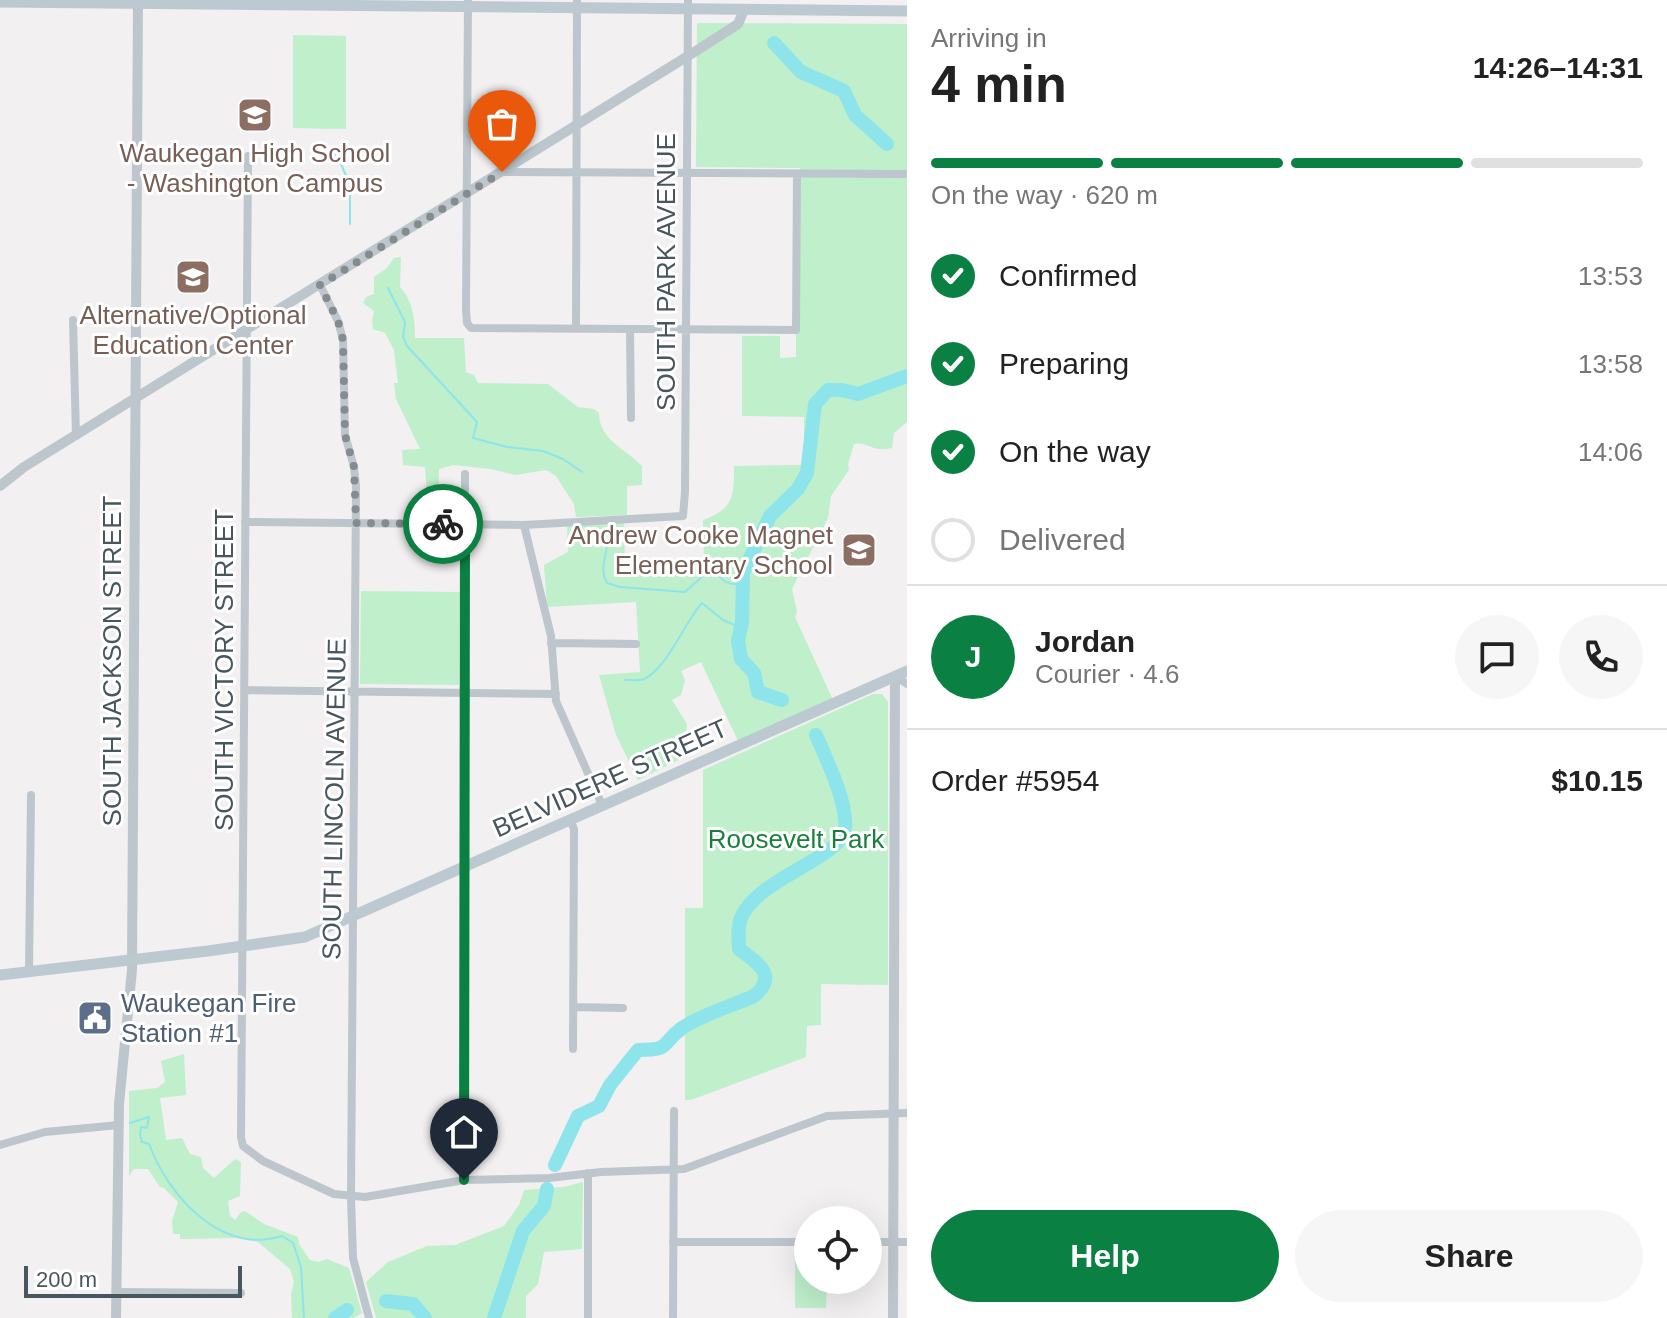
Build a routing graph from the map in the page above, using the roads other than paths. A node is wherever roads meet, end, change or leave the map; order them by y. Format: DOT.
graph roads {
  1 [pos="0,2"];
  2 [pos="38,2"];
  3 [pos="138,2"];
  4 [pos="249,3"];
  5 [pos="359,3"];
  6 [pos="468,4"];
  7 [pos="577,4"];
  8 [pos="688,5"];
  9 [pos="744,10"];
  10 [pos="907,11"];
  11 [pos="688,56"];
  12 [pos="576,125"];
  13 [pos="248,156"];
  14 [pos="502,172"];
  15 [pos="576,172"];
  16 [pos="687,173"];
  17 [pos="797,174"];
  18 [pos="907,174"];
  19 [pos="466,194"];
  20 [pos="320,285"];
  21 [pos="73,320"];
  22 [pos="576,329"];
  23 [pos="630,330"];
  24 [pos="686,330"];
  25 [pos="246,331"];
  26 [pos="135,399"];
  27 [pos="631,418"];
  28 [pos="76,436"];
  29 [pos="465,474"];
  30 [pos="0,486"];
  31 [pos="245,522"];
  32 [pos="356,523"];
  33 [pos="465,524"];
  34 [pos="524,525"];
  35 [pos="551,643"];
  36 [pos="636,644"];
  37 [pos="907,671"];
  38 [pos="895,676"];
  39 [pos="907,684"];
  40 [pos="244,690"];
  41 [pos="355,691"];
  42 [pos="465,692"];
  43 [pos="556,694"];
  44 [pos="31,795"];
  45 [pos="602,805"];
  46 [pos="570,819"];
  47 [pos="464,867"];
  48 [pos="352,916"];
  49 [pos="243,946"];
  50 [pos="132,960"];
  51 [pos="29,972"];
  52 [pos="0,975"];
  53 [pos="573,1007"];
  54 [pos="623,1008"];
  55 [pos="573,1049"];
  56 [pos="674,1111"];
  57 [pos="893,1113"];
  58 [pos="907,1113"];
  59 [pos="119,1125"];
  60 [pos="0,1145"];
  61 [pos="674,1171"];
  62 [pos="588,1173"];
  63 [pos="464,1180"];
  64 [pos="351,1198"];
  65 [pos="673,1242"];
  66 [pos="794,1242"];
  67 [pos="882,1242"];
  68 [pos="893,1242"];
  69 [pos="907,1242"];
  70 [pos="117,1292"];
  71 [pos="241,1293"];
  72 [pos="116,1318"];
  73 [pos="369,1318"];
  74 [pos="588,1318"];
  75 [pos="673,1318"];
  76 [pos="893,1318"];
  1 -- 2 [label="main road"];
  2 -- 3 [label="main road"];
  3 -- 4 [label="main road"];
  3 -- 26 [label="street, SOUTH JACKSON STREET"];
  4 -- 5 [label="main road"];
  5 -- 6 [label="main road"];
  6 -- 7 [label="main road"];
  6 -- 19 [label="street"];
  7 -- 8 [label="main road"];
  7 -- 12 [label="street"];
  8 -- 9 [label="main road"];
  8 -- 11 [label="street, SOUTH PARK AVENUE"];
  9 -- 10 [label="main road"];
  9 -- 11 [label="street"];
  11 -- 12 [label="street"];
  11 -- 16 [label="street, SOUTH PARK AVENUE"];
  12 -- 14 [label="street"];
  12 -- 15 [label="street"];
  13 -- 25 [label="street, SOUTH VICTORY STREET"];
  14 -- 15 [label="street"];
  14 -- 19 [label="street"];
  15 -- 16 [label="street"];
  15 -- 22 [label="street"];
  16 -- 17 [label="street"];
  16 -- 24 [label="street, SOUTH PARK AVENUE"];
  17 -- 18 [label="street"];
  17 -- 24 [label="street"];
  19 -- 20 [label="street"];
  19 -- 22 [label="street"];
  20 -- 25 [label="street"];
  20 -- 32 [label="street, SOUTH LINCOLN AVENUE"];
  21 -- 28 [label="street"];
  22 -- 23 [label="street"];
  23 -- 24 [label="street"];
  23 -- 27 [label="street"];
  24 -- 34 [label="street, SOUTH PARK AVENUE"];
  25 -- 26 [label="street"];
  25 -- 31 [label="street, SOUTH VICTORY STREET"];
  26 -- 28 [label="street"];
  26 -- 50 [label="street, SOUTH JACKSON STREET"];
  28 -- 30 [label="street"];
  29 -- 33 [label="street"];
  31 -- 32 [label="street"];
  31 -- 40 [label="street, SOUTH VICTORY STREET"];
  32 -- 33 [label="street"];
  32 -- 41 [label="street, SOUTH LINCOLN AVENUE"];
  33 -- 34 [label="street"];
  33 -- 42 [label="street"];
  34 -- 35 [label="street"];
  35 -- 36 [label="street"];
  35 -- 43 [label="street"];
  37 -- 38 [label="main road, BELVIDERE STREET"];
  38 -- 39 [label="street"];
  38 -- 45 [label="main road, BELVIDERE STREET"];
  38 -- 57 [label="street"];
  40 -- 41 [label="street"];
  40 -- 49 [label="street, SOUTH VICTORY STREET"];
  41 -- 42 [label="street"];
  41 -- 48 [label="street, SOUTH LINCOLN AVENUE"];
  42 -- 43 [label="street"];
  42 -- 47 [label="street"];
  43 -- 45 [label="street"];
  44 -- 51 [label="street"];
  45 -- 46 [label="main road, BELVIDERE STREET"];
  46 -- 47 [label="main road, BELVIDERE STREET"];
  46 -- 53 [label="street"];
  47 -- 48 [label="main road, BELVIDERE STREET"];
  47 -- 63 [label="street"];
  48 -- 49 [label="main road, BELVIDERE STREET"];
  48 -- 64 [label="street, SOUTH LINCOLN AVENUE"];
  49 -- 50 [label="main road, BELVIDERE STREET"];
  49 -- 64 [label="street, SOUTH VICTORY STREET"];
  50 -- 51 [label="main road, BELVIDERE STREET"];
  50 -- 59 [label="street, SOUTH JACKSON STREET"];
  51 -- 52 [label="main road, BELVIDERE STREET"];
  53 -- 54 [label="street"];
  53 -- 55 [label="street"];
  56 -- 61 [label="street"];
  57 -- 58 [label="street"];
  57 -- 61 [label="street"];
  57 -- 68 [label="street"];
  59 -- 60 [label="street"];
  59 -- 70 [label="street, SOUTH JACKSON STREET"];
  61 -- 62 [label="street"];
  61 -- 65 [label="street"];
  62 -- 63 [label="street"];
  62 -- 74 [label="street"];
  63 -- 64 [label="street"];
  64 -- 73 [label="street, SOUTH LINCOLN AVENUE"];
  65 -- 66 [label="street"];
  65 -- 75 [label="street"];
  67 -- 68 [label="street"];
  68 -- 69 [label="street"];
  68 -- 76 [label="street"];
  70 -- 71 [label="street"];
  70 -- 72 [label="street, SOUTH JACKSON STREET"];
}
